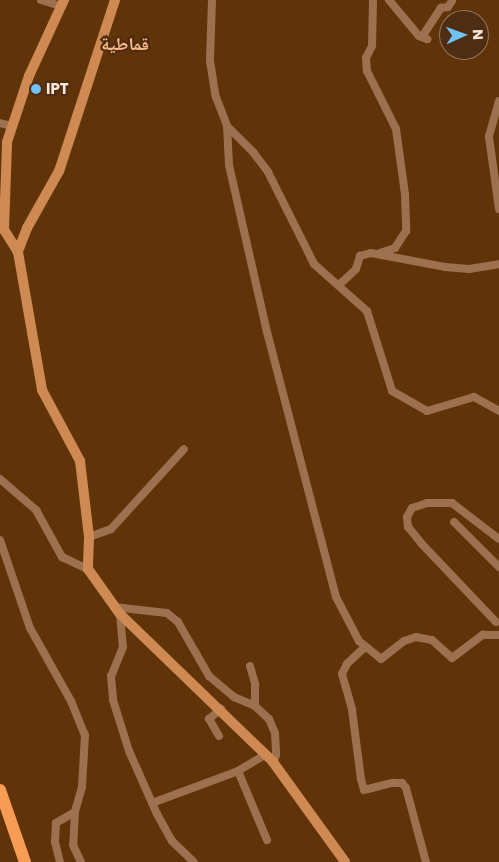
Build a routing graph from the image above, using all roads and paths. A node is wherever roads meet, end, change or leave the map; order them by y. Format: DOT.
graph roads {
  1 [pos="42,0"];
  2 [pos="115,0"];
  3 [pos="212,0"];
  4 [pos="373,0"];
  5 [pos="389,0"];
  6 [pos="452,1"];
  7 [pos="63,3"];
  8 [pos="499,101"];
  9 [pos="0,123"];
  10 [pos="11,126"];
  11 [pos="227,126"];
  12 [pos="499,209"];
  13 [pos="18,252"];
  14 [pos="380,253"];
  15 [pos="499,264"];
  16 [pos="339,285"];
  17 [pos="499,411"];
  18 [pos="184,449"];
  19 [pos="0,479"];
  20 [pos="454,522"];
  21 [pos="89,537"];
  22 [pos="499,539"];
  23 [pos="0,540"];
  24 [pos="2,551"];
  25 [pos="499,566"];
  26 [pos="88,569"];
  27 [pos="117,610"];
  28 [pos="497,621"];
  29 [pos="483,635"];
  30 [pos="499,635"];
  31 [pos="365,647"];
  32 [pos="250,666"];
  33 [pos="254,706"];
  34 [pos="221,709"];
  35 [pos="220,736"];
  36 [pos="265,755"];
  37 [pos="273,762"];
  38 [pos="238,771"];
  39 [pos="0,790"];
  40 [pos="152,803"];
  41 [pos="75,812"];
  42 [pos="267,840"];
  43 [pos="25,862"];
  44 [pos="60,862"];
  45 [pos="81,862"];
  46 [pos="194,862"];
  47 [pos="345,862"];
  48 [pos="426,862"];
  1 -- 7 [label="street"];
  2 -- 13 [label="main road"];
  3 -- 11 [label="street"];
  4 -- 14 [label="street"];
  5 -- 6 [label="street"];
  7 -- 10 [label="main road"];
  8 -- 12 [label="street"];
  9 -- 10 [label="street"];
  10 -- 13 [label="main road"];
  11 -- 16 [label="street"];
  11 -- 31 [label="street"];
  13 -- 21 [label="main road"];
  14 -- 15 [label="street"];
  14 -- 16 [label="street"];
  16 -- 17 [label="street"];
  18 -- 21 [label="street"];
  19 -- 26 [label="street"];
  20 -- 25 [label="street"];
  21 -- 26 [label="main road"];
  22 -- 28 [label="street"];
  23 -- 24 [label="street"];
  24 -- 41 [label="street"];
  26 -- 27 [label="main road"];
  27 -- 33 [label="street"];
  27 -- 34 [label="main road"];
  27 -- 40 [label="street"];
  28 -- 29 [label="street"];
  29 -- 30 [label="street"];
  29 -- 31 [label="street"];
  31 -- 48 [label="street"];
  32 -- 33 [label="street"];
  33 -- 37 [label="street"];
  34 -- 35 [label="street"];
  34 -- 36 [label="main road"];
  36 -- 37 [label="main road"];
  36 -- 38 [label="street"];
  37 -- 47 [label="main road"];
  38 -- 40 [label="street"];
  38 -- 42 [label="street"];
  39 -- 43 [label="main road"];
  40 -- 46 [label="street"];
  41 -- 44 [label="street"];
  41 -- 45 [label="street"];
}
